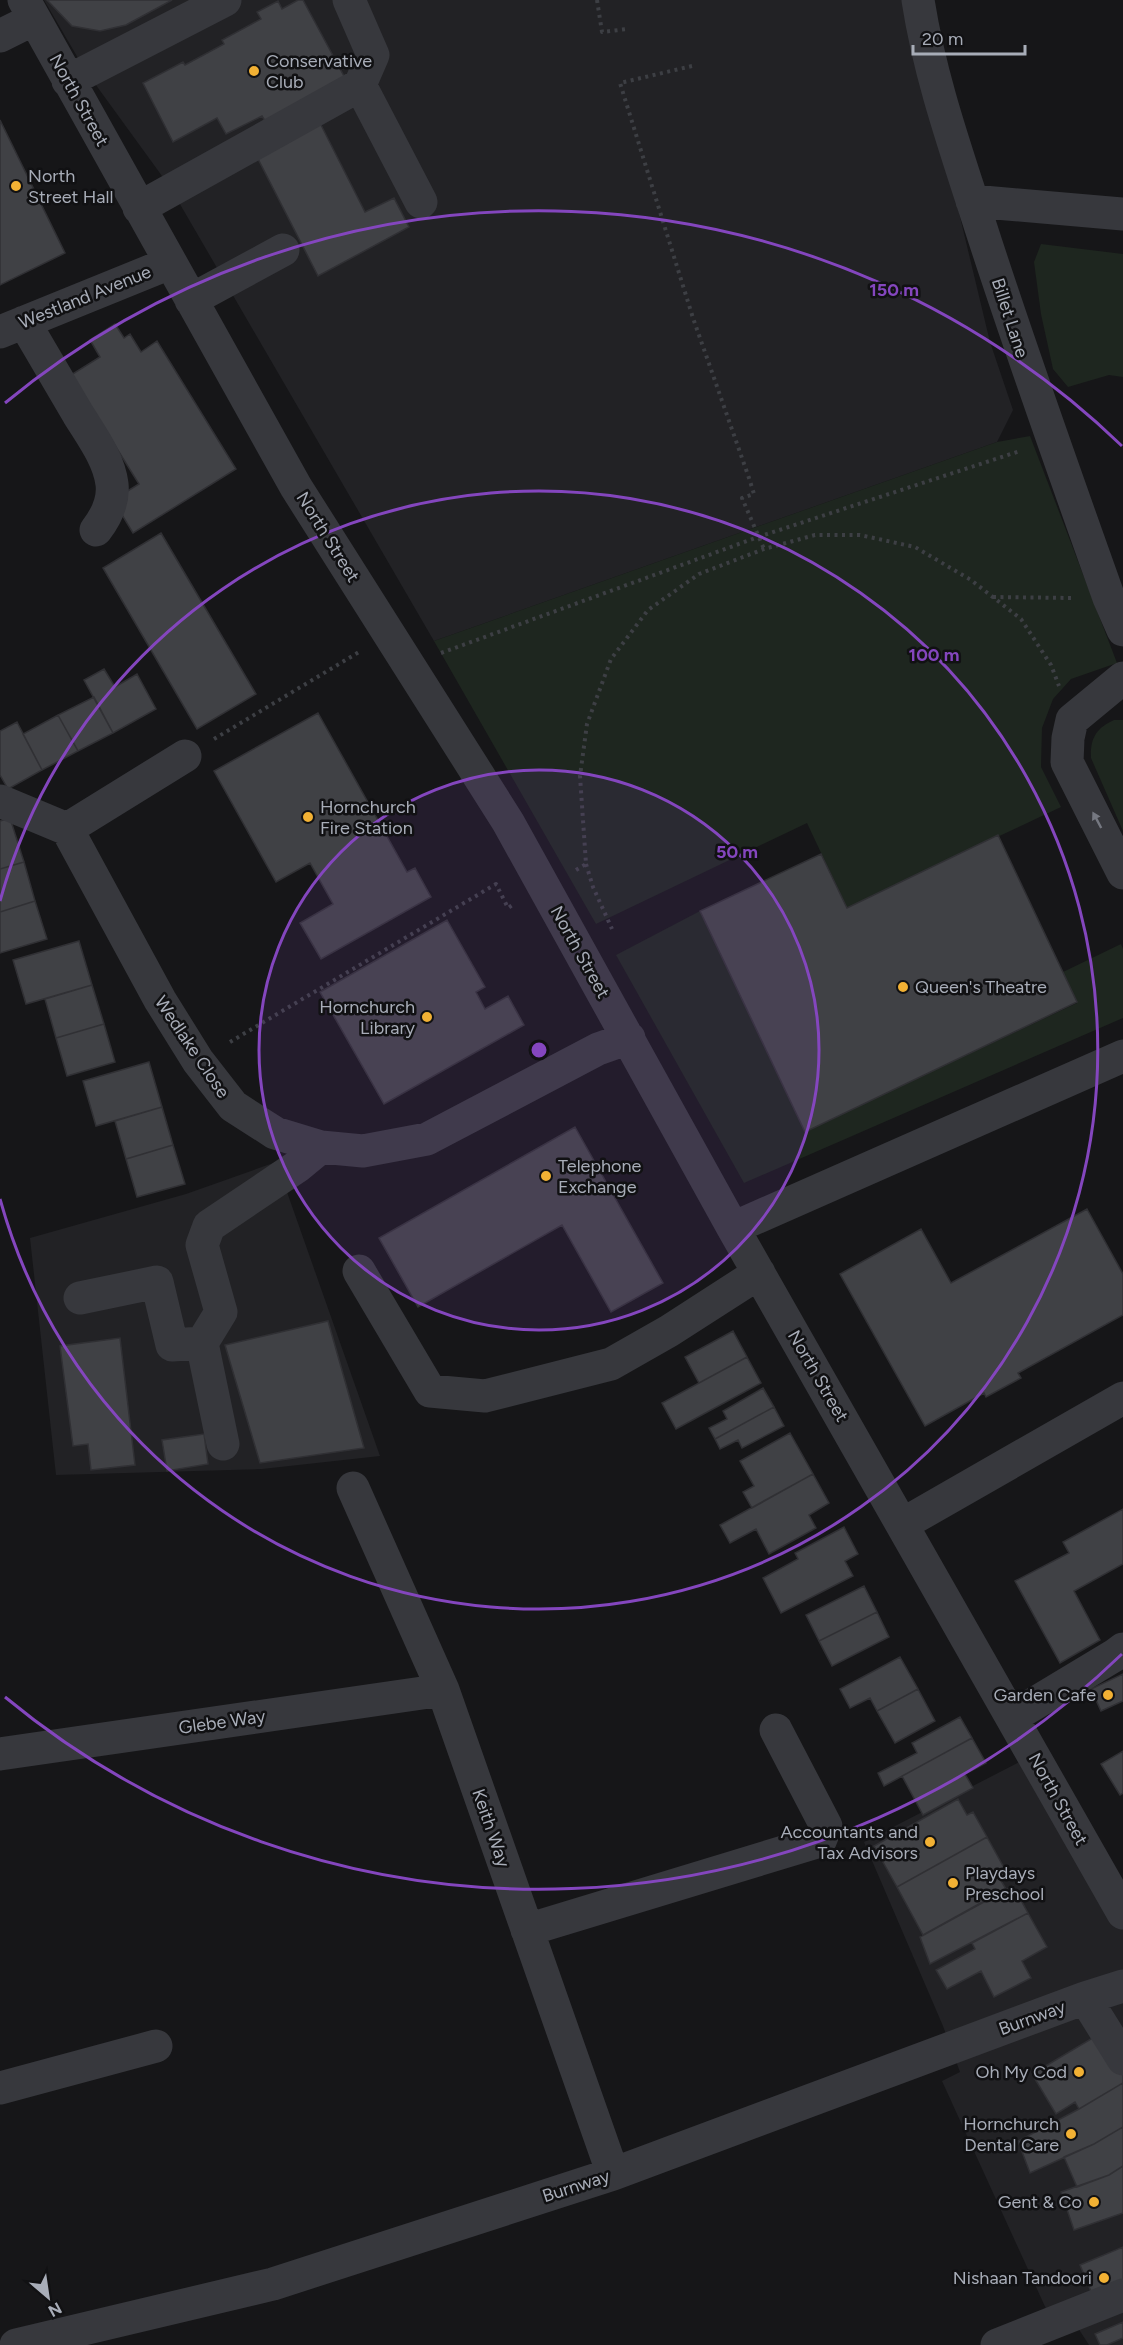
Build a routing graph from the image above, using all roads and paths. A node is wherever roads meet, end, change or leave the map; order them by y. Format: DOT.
graph roads {
  1 [pos="225,0"];
  2 [pos="350,0"];
  3 [pos="597,0"];
  4 [pos="918,0"];
  5 [pos="29,9"];
  6 [pos="627,29"];
  7 [pos="0,36"];
  8 [pos="692,66"];
  9 [pos="68,81"];
  10 [pos="360,85"];
  11 [pos="972,201"];
  12 [pos="421,202"];
  13 [pos="139,208"];
  14 [pos="1123,214"];
  15 [pos="283,250"];
  16 [pos="170,263"];
  17 [pos="191,300"];
  18 [pos="12,327"];
  19 [pos="1052,441"];
  20 [pos="96,530"];
  21 [pos="758,537"];
  22 [pos="764,549"];
  23 [pos="992,597"];
  24 [pos="1109,598"];
  25 [pos="1123,630"];
  26 [pos="389,634"];
  27 [pos="407,666"];
  28 [pos="1123,678"];
  29 [pos="1072,720"];
  30 [pos="185,756"];
  31 [pos="0,801"];
  32 [pos="67,829"];
  33 [pos="586,864"];
  34 [pos="1123,873"];
  35 [pos="544,887"];
  36 [pos="612,929"];
  37 [pos="629,1038"];
  38 [pos="1123,1056"];
  39 [pos="198,1061"];
  40 [pos="321,1146"];
  41 [pos="734,1228"];
  42 [pos="359,1271"];
  43 [pos="759,1273"];
  44 [pos="80,1298"];
  45 [pos="202,1343"];
  46 [pos="1123,1398"];
  47 [pos="223,1444"];
  48 [pos="353,1488"];
  49 [pos="903,1524"];
  50 [pos="1123,1649"];
  51 [pos="443,1690"];
  52 [pos="1012,1717"];
  53 [pos="776,1730"];
  54 [pos="0,1754"];
  55 [pos="1123,1913"];
  56 [pos="527,1930"];
  57 [pos="1123,1986"];
  58 [pos="1085,1998"];
  59 [pos="156,2046"];
  60 [pos="1123,2059"];
  61 [pos="0,2088"];
  62 [pos="613,2174"];
  63 [pos="1123,2295"];
  64 [pos="16,2345"];
  65 [pos="997,2345"];
  1 -- 9 [label="street"];
  2 -- 10 [label="street"];
  3 -- 6 [label="path"];
  4 -- 11 [label="street, Billet Lane"];
  5 -- 7 [label="street"];
  5 -- 9 [label="street, North Street"];
  8 -- 21 [label="path"];
  9 -- 13 [label="street, North Street"];
  10 -- 12 [label="street"];
  10 -- 13 [label="street"];
  11 -- 14 [label="street"];
  11 -- 19 [label="street, Billet Lane"];
  13 -- 16 [label="street, North Street"];
  15 -- 17 [label="street"];
  16 -- 17 [label="street, North Street"];
  16 -- 18 [label="street, Westland Avenue"];
  17 -- 26 [label="street, North Street"];
  18 -- 20 [label="street"];
  19 -- 21 [label="path"];
  19 -- 24 [label="street, Billet Lane"];
  21 -- 22 [label="path"];
  21 -- 27 [label="path"];
  22 -- 23 [label="path"];
  22 -- 33 [label="path"];
  23 -- 24 [label="path"];
  23 -- 29 [label="path"];
  24 -- 25 [label="street, Billet Lane"];
  26 -- 27 [label="street, North Street"];
  26 -- 30 [label="path"];
  27 -- 35 [label="street, North Street"];
  28 -- 29 [label="street"];
  34 -- 29 [label="street, one-way"];
  30 -- 32 [label="street"];
  31 -- 32 [label="street"];
  32 -- 39 [label="street, Wedlake Close"];
  33 -- 35 [label="path"];
  33 -- 36 [label="path"];
  35 -- 37 [label="street, North Street"];
  35 -- 39 [label="path"];
  37 -- 40 [label="street, Wedlake Close"];
  37 -- 41 [label="street, North Street"];
  38 -- 41 [label="street"];
  39 -- 40 [label="street, Wedlake Close"];
  40 -- 45 [label="street"];
  41 -- 43 [label="street, North Street"];
  42 -- 43 [label="street"];
  43 -- 49 [label="street, North Street"];
  44 -- 45 [label="street"];
  45 -- 47 [label="street"];
  46 -- 49 [label="street"];
  48 -- 51 [label="street, Keith Way"];
  49 -- 52 [label="street, North Street"];
  50 -- 52 [label="street"];
  51 -- 54 [label="street, Glebe Way"];
  51 -- 56 [label="street, Keith Way"];
  52 -- 55 [label="street, North Street"];
  53 -- 56 [label="street"];
  56 -- 62 [label="street, Keith Way"];
  57 -- 58 [label="street, Burnway"];
  58 -- 60 [label="street"];
  58 -- 62 [label="street, Burnway"];
  59 -- 61 [label="street"];
  62 -- 64 [label="street, Burnway"];
  63 -- 65 [label="street"];
}
